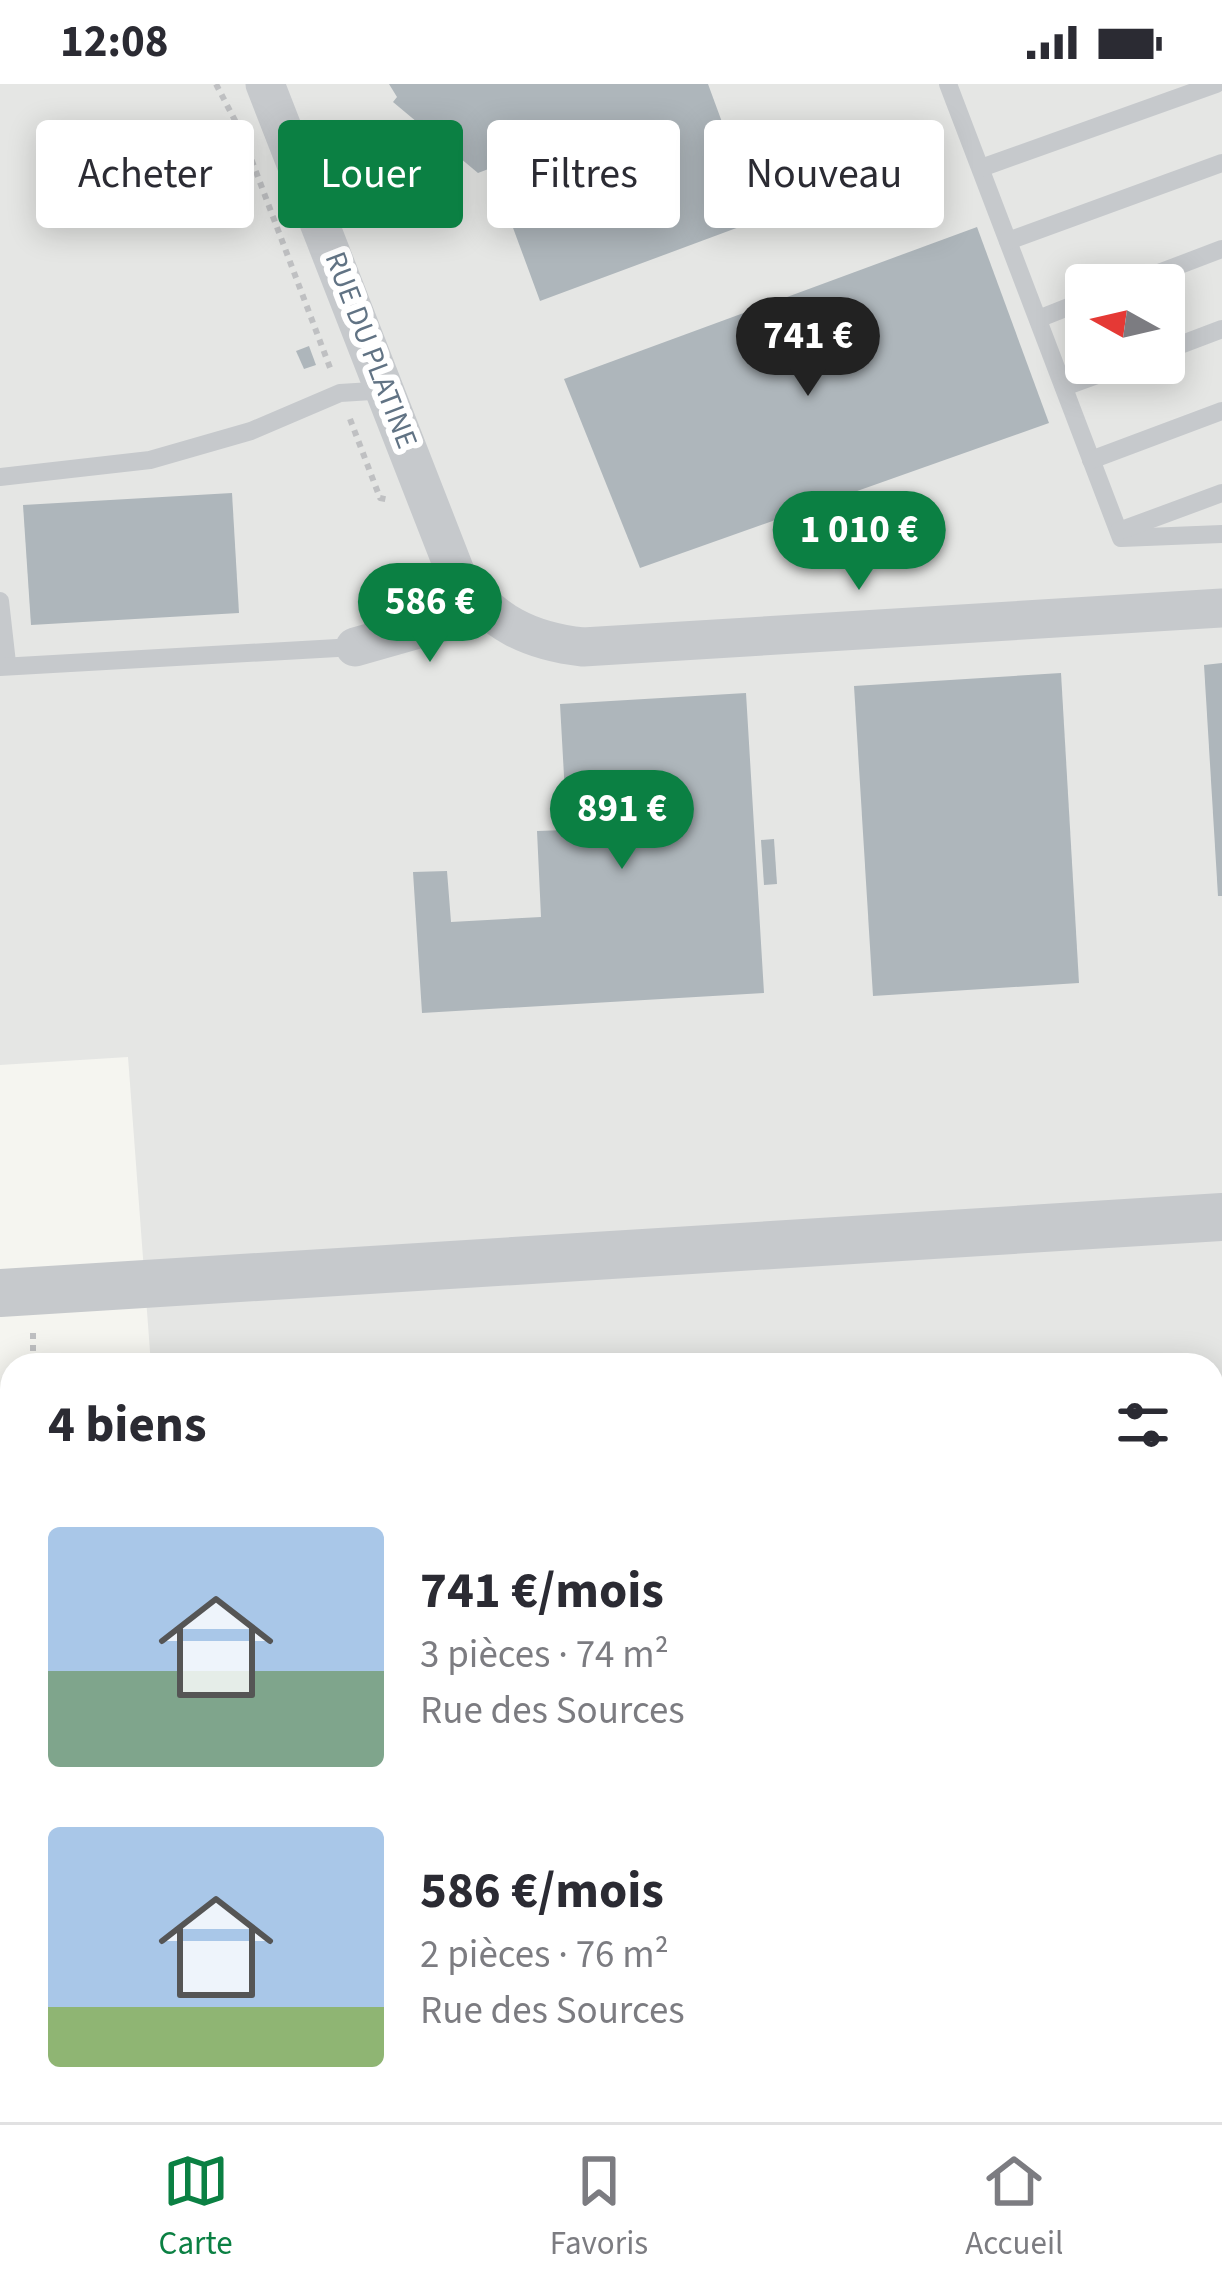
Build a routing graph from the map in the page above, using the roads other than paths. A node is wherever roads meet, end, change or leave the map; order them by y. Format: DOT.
graph roads {
  1 [pos="265,84"];
  2 [pos="973,84"];
  3 [pos="1216,84"];
  4 [pos="950,88"];
  5 [pos="1222,163"];
  6 [pos="981,168"];
  7 [pos="1008,241"];
  8 [pos="1222,249"];
  9 [pos="1182,264"];
  10 [pos="1065,308"];
  11 [pos="1038,319"];
  12 [pos="1222,329"];
  13 [pos="1185,343"];
  14 [pos="1072,384"];
  15 [pos="1064,387"];
  16 [pos="388,390"];
  17 [pos="1222,411"];
  18 [pos="1091,460"];
  19 [pos="0,477"];
  20 [pos="1222,493"];
  21 [pos="1118,531"];
  22 [pos="1222,534"];
  23 [pos="0,601"];
  24 [pos="1222,608"];
  25 [pos="484,610"];
  26 [pos="356,647"];
  27 [pos="4,665"];
  28 [pos="1222,1217"];
  29 [pos="0,1292"];
  1 -- 16 [label="street, RUE DU PLATINE"];
  2 -- 4 [label="lane"];
  3 -- 6 [label="lane"];
  4 -- 6 [label="lane"];
  5 -- 7 [label="lane"];
  6 -- 7 [label="lane"];
  7 -- 11 [label="lane"];
  8 -- 9 [label="lane"];
  10 -- 11 [label="lane"];
  11 -- 15 [label="lane"];
  12 -- 13 [label="lane"];
  14 -- 15 [label="lane"];
  15 -- 18 [label="lane"];
  16 -- 19 [label="lane"];
  16 -- 25 [label="street, RUE DU PLATINE"];
  17 -- 18 [label="lane"];
  18 -- 21 [label="lane"];
  20 -- 21 [label="lane"];
  21 -- 22 [label="lane"];
  23 -- 27 [label="lane"];
  24 -- 25 [label="street"];
  25 -- 26 [label="street"];
  26 -- 27 [label="lane"];
  28 -- 29 [label="street"];
}
